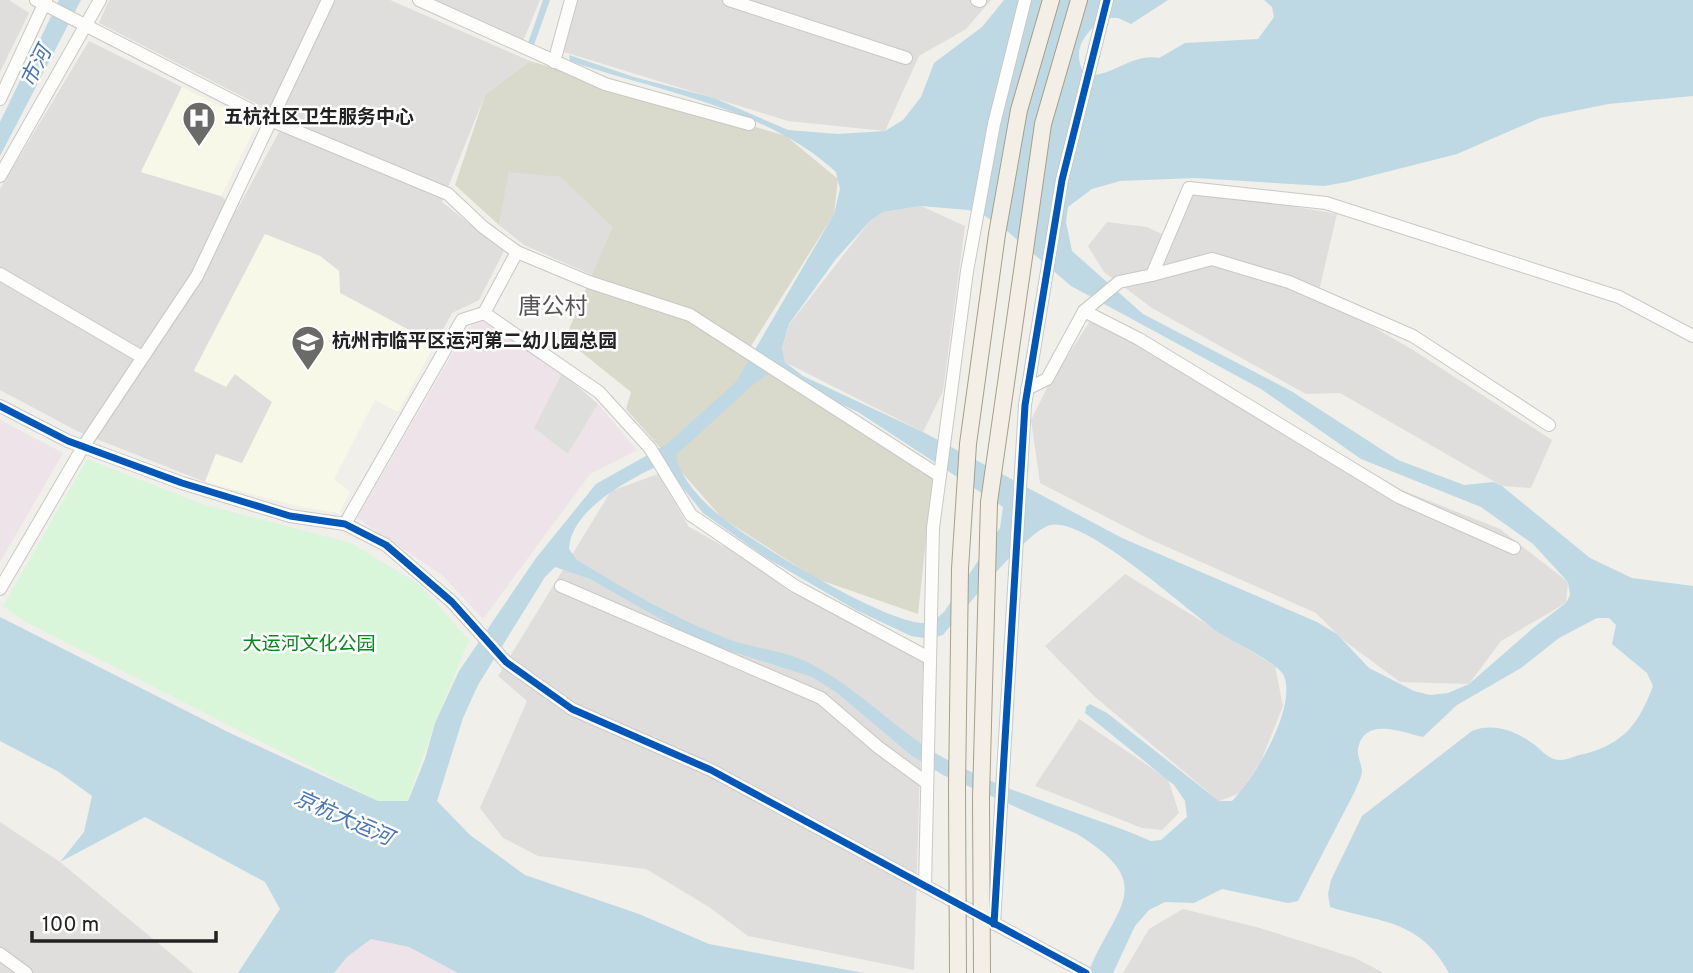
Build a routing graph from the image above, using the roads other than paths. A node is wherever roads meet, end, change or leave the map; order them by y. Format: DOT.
graph roads {
  1 [pos="100,0"];
  2 [pos="328,0"];
  3 [pos="419,0"];
  4 [pos="571,0"];
  5 [pos="729,0"];
  6 [pos="1026,0"];
  7 [pos="1051,0"];
  8 [pos="1079,0"];
  9 [pos="1107,0"];
  10 [pos="43,2"];
  11 [pos="87,27"];
  12 [pos="906,58"];
  13 [pos="554,62"];
  14 [pos="0,99"];
  15 [pos="270,120"];
  16 [pos="749,124"];
  17 [pos="0,176"];
  18 [pos="517,251"];
  19 [pos="0,275"];
  20 [pos="1152,275"];
  21 [pos="1084,311"];
  22 [pos="484,313"];
  23 [pos="1693,336"];
  24 [pos="142,357"];
  25 [pos="1027,389"];
  26 [pos="0,406"];
  27 [pos="1549,425"];
  28 [pos="83,447"];
  29 [pos="941,470"];
  30 [pos="345,524"];
  31 [pos="1514,548"];
  32 [pos="561,586"];
  33 [pos="0,589"];
  34 [pos="929,658"];
  35 [pos="927,783"];
  36 [pos="925,886"];
  37 [pos="994,924"];
  38 [pos="0,954"];
  39 [pos="26,973"];
  40 [pos="958,973"];
  41 [pos="982,973"];
  42 [pos="1086,973"];
  1 -- 11 [label="street"];
  2 -- 15 [label="street"];
  3 -- 13 [label="street"];
  4 -- 13 [label="street"];
  5 -- 12 [label="street"];
  6 -- 29 [label="street"];
  7 -- 40 [label="main road, bridge"];
  8 -- 41 [label="main road, bridge"];
  9 -- 25 [label="street"];
  10 -- 11 [label="street"];
  10 -- 14 [label="street"];
  11 -- 15 [label="street"];
  11 -- 17 [label="street"];
  13 -- 16 [label="street"];
  15 -- 18 [label="street"];
  15 -- 24 [label="street"];
  18 -- 22 [label="street"];
  18 -- 29 [label="street"];
  19 -- 24 [label="street"];
  20 -- 21 [label="street"];
  20 -- 23 [label="street"];
  20 -- 27 [label="street"];
  21 -- 25 [label="street"];
  21 -- 31 [label="street"];
  22 -- 30 [label="street"];
  22 -- 34 [label="street"];
  24 -- 28 [label="street"];
  25 -- 37 [label="street"];
  26 -- 28 [label="street"];
  28 -- 30 [label="street"];
  28 -- 33 [label="street"];
  29 -- 34 [label="street"];
  30 -- 36 [label="street"];
  32 -- 35 [label="street"];
  34 -- 35 [label="street"];
  35 -- 36 [label="street"];
  36 -- 37 [label="street"];
  37 -- 42 [label="street"];
  38 -- 39 [label="street"];
}
